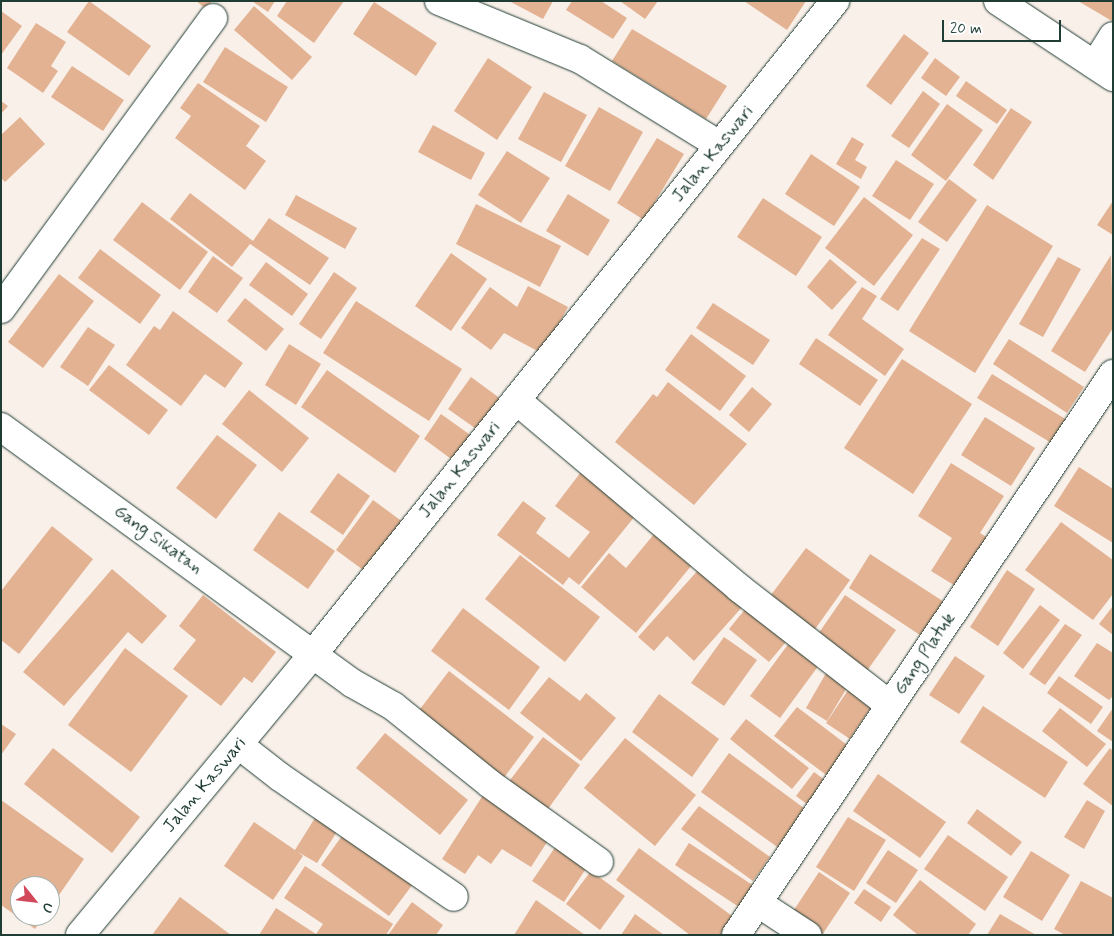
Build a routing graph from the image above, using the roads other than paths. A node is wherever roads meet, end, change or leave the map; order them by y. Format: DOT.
graph roads {
  1 [pos="439,1"];
  2 [pos="835,1"];
  3 [pos="998,1"];
  4 [pos="212,18"];
  5 [pos="1113,36"];
  6 [pos="1104,71"];
  7 [pos="719,145"];
  8 [pos="1,309"];
  9 [pos="1113,374"];
  10 [pos="516,400"];
  11 [pos="1,427"];
  12 [pos="314,653"];
  13 [pos="890,705"];
  14 [pos="239,745"];
  15 [pos="599,862"];
  16 [pos="454,896"];
  17 [pos="758,903"];
  18 [pos="80,935"];
  19 [pos="736,935"];
  20 [pos="806,935"];
  1 -- 7 [label="street"];
  2 -- 7 [label="street, Jalan Kaswari"];
  3 -- 6 [label="street"];
  4 -- 8 [label="street"];
  5 -- 6 [label="street"];
  7 -- 10 [label="street, Jalan Kaswari"];
  9 -- 13 [label="street, Gang Platuk"];
  10 -- 12 [label="street, Jalan Kaswari"];
  10 -- 13 [label="street"];
  11 -- 12 [label="street, Gang Sikatan"];
  12 -- 14 [label="street, Jalan Kaswari"];
  12 -- 15 [label="street, Gang Sikatan"];
  13 -- 17 [label="street, Gang Platuk"];
  14 -- 16 [label="street"];
  14 -- 18 [label="street, Jalan Kaswari"];
  17 -- 19 [label="street, Gang Platuk"];
  17 -- 20 [label="street"];
}
